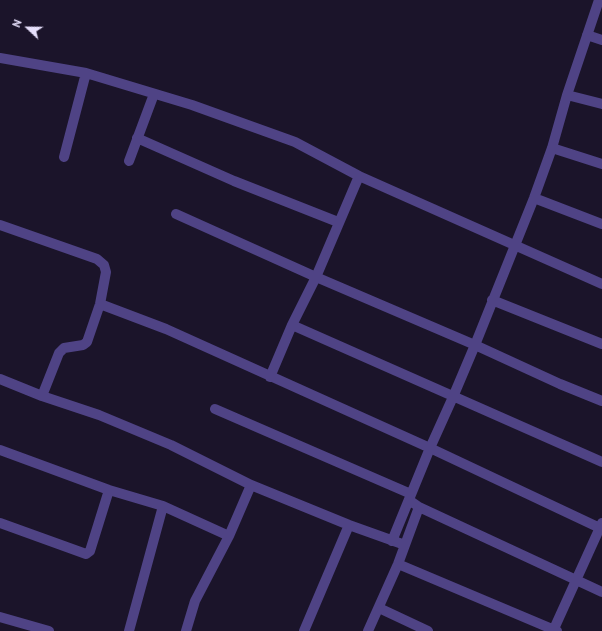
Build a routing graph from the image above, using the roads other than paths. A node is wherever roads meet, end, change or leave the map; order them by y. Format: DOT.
graph roads {
  1 [pos="599,0"];
  2 [pos="587,35"];
  3 [pos="602,40"];
  4 [pos="0,58"];
  5 [pos="86,73"];
  6 [pos="154,94"];
  7 [pos="567,95"];
  8 [pos="602,104"];
  9 [pos="137,138"];
  10 [pos="552,148"];
  11 [pos="64,157"];
  12 [pos="129,161"];
  13 [pos="602,164"];
  14 [pos="359,176"];
  15 [pos="534,198"];
  16 [pos="176,214"];
  17 [pos="338,222"];
  18 [pos="602,224"];
  19 [pos="0,225"];
  20 [pos="514,244"];
  21 [pos="316,277"];
  22 [pos="602,284"];
  23 [pos="492,300"];
  24 [pos="100,304"];
  25 [pos="292,325"];
  26 [pos="602,344"];
  27 [pos="475,345"];
  28 [pos="270,377"];
  29 [pos="0,379"];
  30 [pos="42,396"];
  31 [pos="453,397"];
  32 [pos="602,401"];
  33 [pos="215,409"];
  34 [pos="430,448"];
  35 [pos="0,450"];
  36 [pos="602,462"];
  37 [pos="251,485"];
  38 [pos="109,490"];
  39 [pos="410,497"];
  40 [pos="163,506"];
  41 [pos="419,507"];
  42 [pos="0,523"];
  43 [pos="349,525"];
  44 [pos="601,526"];
  45 [pos="229,536"];
  46 [pos="392,541"];
  47 [pos="405,545"];
  48 [pos="398,564"];
  49 [pos="576,580"];
  50 [pos="602,592"];
  51 [pos="379,608"];
  52 [pos="0,617"];
  53 [pos="555,630"];
  54 [pos="49,631"];
  55 [pos="128,631"];
  56 [pos="186,631"];
  57 [pos="304,631"];
  58 [pos="368,631"];
  59 [pos="428,631"];
  1 -- 2 [label="street"];
  2 -- 3 [label="street"];
  2 -- 7 [label="street"];
  4 -- 5 [label="street"];
  5 -- 6 [label="street"];
  5 -- 11 [label="street"];
  6 -- 9 [label="street"];
  6 -- 14 [label="street"];
  7 -- 8 [label="street"];
  7 -- 10 [label="street"];
  9 -- 12 [label="street"];
  9 -- 17 [label="street"];
  10 -- 13 [label="street"];
  10 -- 15 [label="street"];
  14 -- 17 [label="street"];
  14 -- 20 [label="street"];
  15 -- 18 [label="street"];
  15 -- 20 [label="street"];
  16 -- 21 [label="street"];
  17 -- 21 [label="street"];
  19 -- 24 [label="street"];
  20 -- 22 [label="street"];
  20 -- 23 [label="street"];
  21 -- 25 [label="street"];
  21 -- 27 [label="street"];
  23 -- 26 [label="street"];
  23 -- 27 [label="street"];
  24 -- 28 [label="street"];
  24 -- 30 [label="street"];
  25 -- 28 [label="street"];
  25 -- 31 [label="street"];
  27 -- 31 [label="street"];
  27 -- 32 [label="street"];
  28 -- 34 [label="street"];
  29 -- 30 [label="street"];
  30 -- 37 [label="street"];
  31 -- 34 [label="street"];
  31 -- 36 [label="street"];
  33 -- 39 [label="street"];
  34 -- 39 [label="street"];
  34 -- 44 [label="street"];
  35 -- 38 [label="street"];
  37 -- 43 [label="street"];
  37 -- 45 [label="street"];
  38 -- 40 [label="street"];
  38 -- 42 [label="street"];
  39 -- 41 [label="street"];
  39 -- 46 [label="street"];
  40 -- 45 [label="street"];
  40 -- 55 [label="street"];
  41 -- 47 [label="street"];
  41 -- 49 [label="street"];
  43 -- 46 [label="street"];
  43 -- 57 [label="street"];
  44 -- 49 [label="street"];
  45 -- 56 [label="street"];
  46 -- 47 [label="street"];
  47 -- 48 [label="street"];
  48 -- 51 [label="street"];
  48 -- 53 [label="street"];
  49 -- 50 [label="street"];
  49 -- 53 [label="street"];
  51 -- 58 [label="street"];
  51 -- 59 [label="street"];
  52 -- 54 [label="street"];
}
